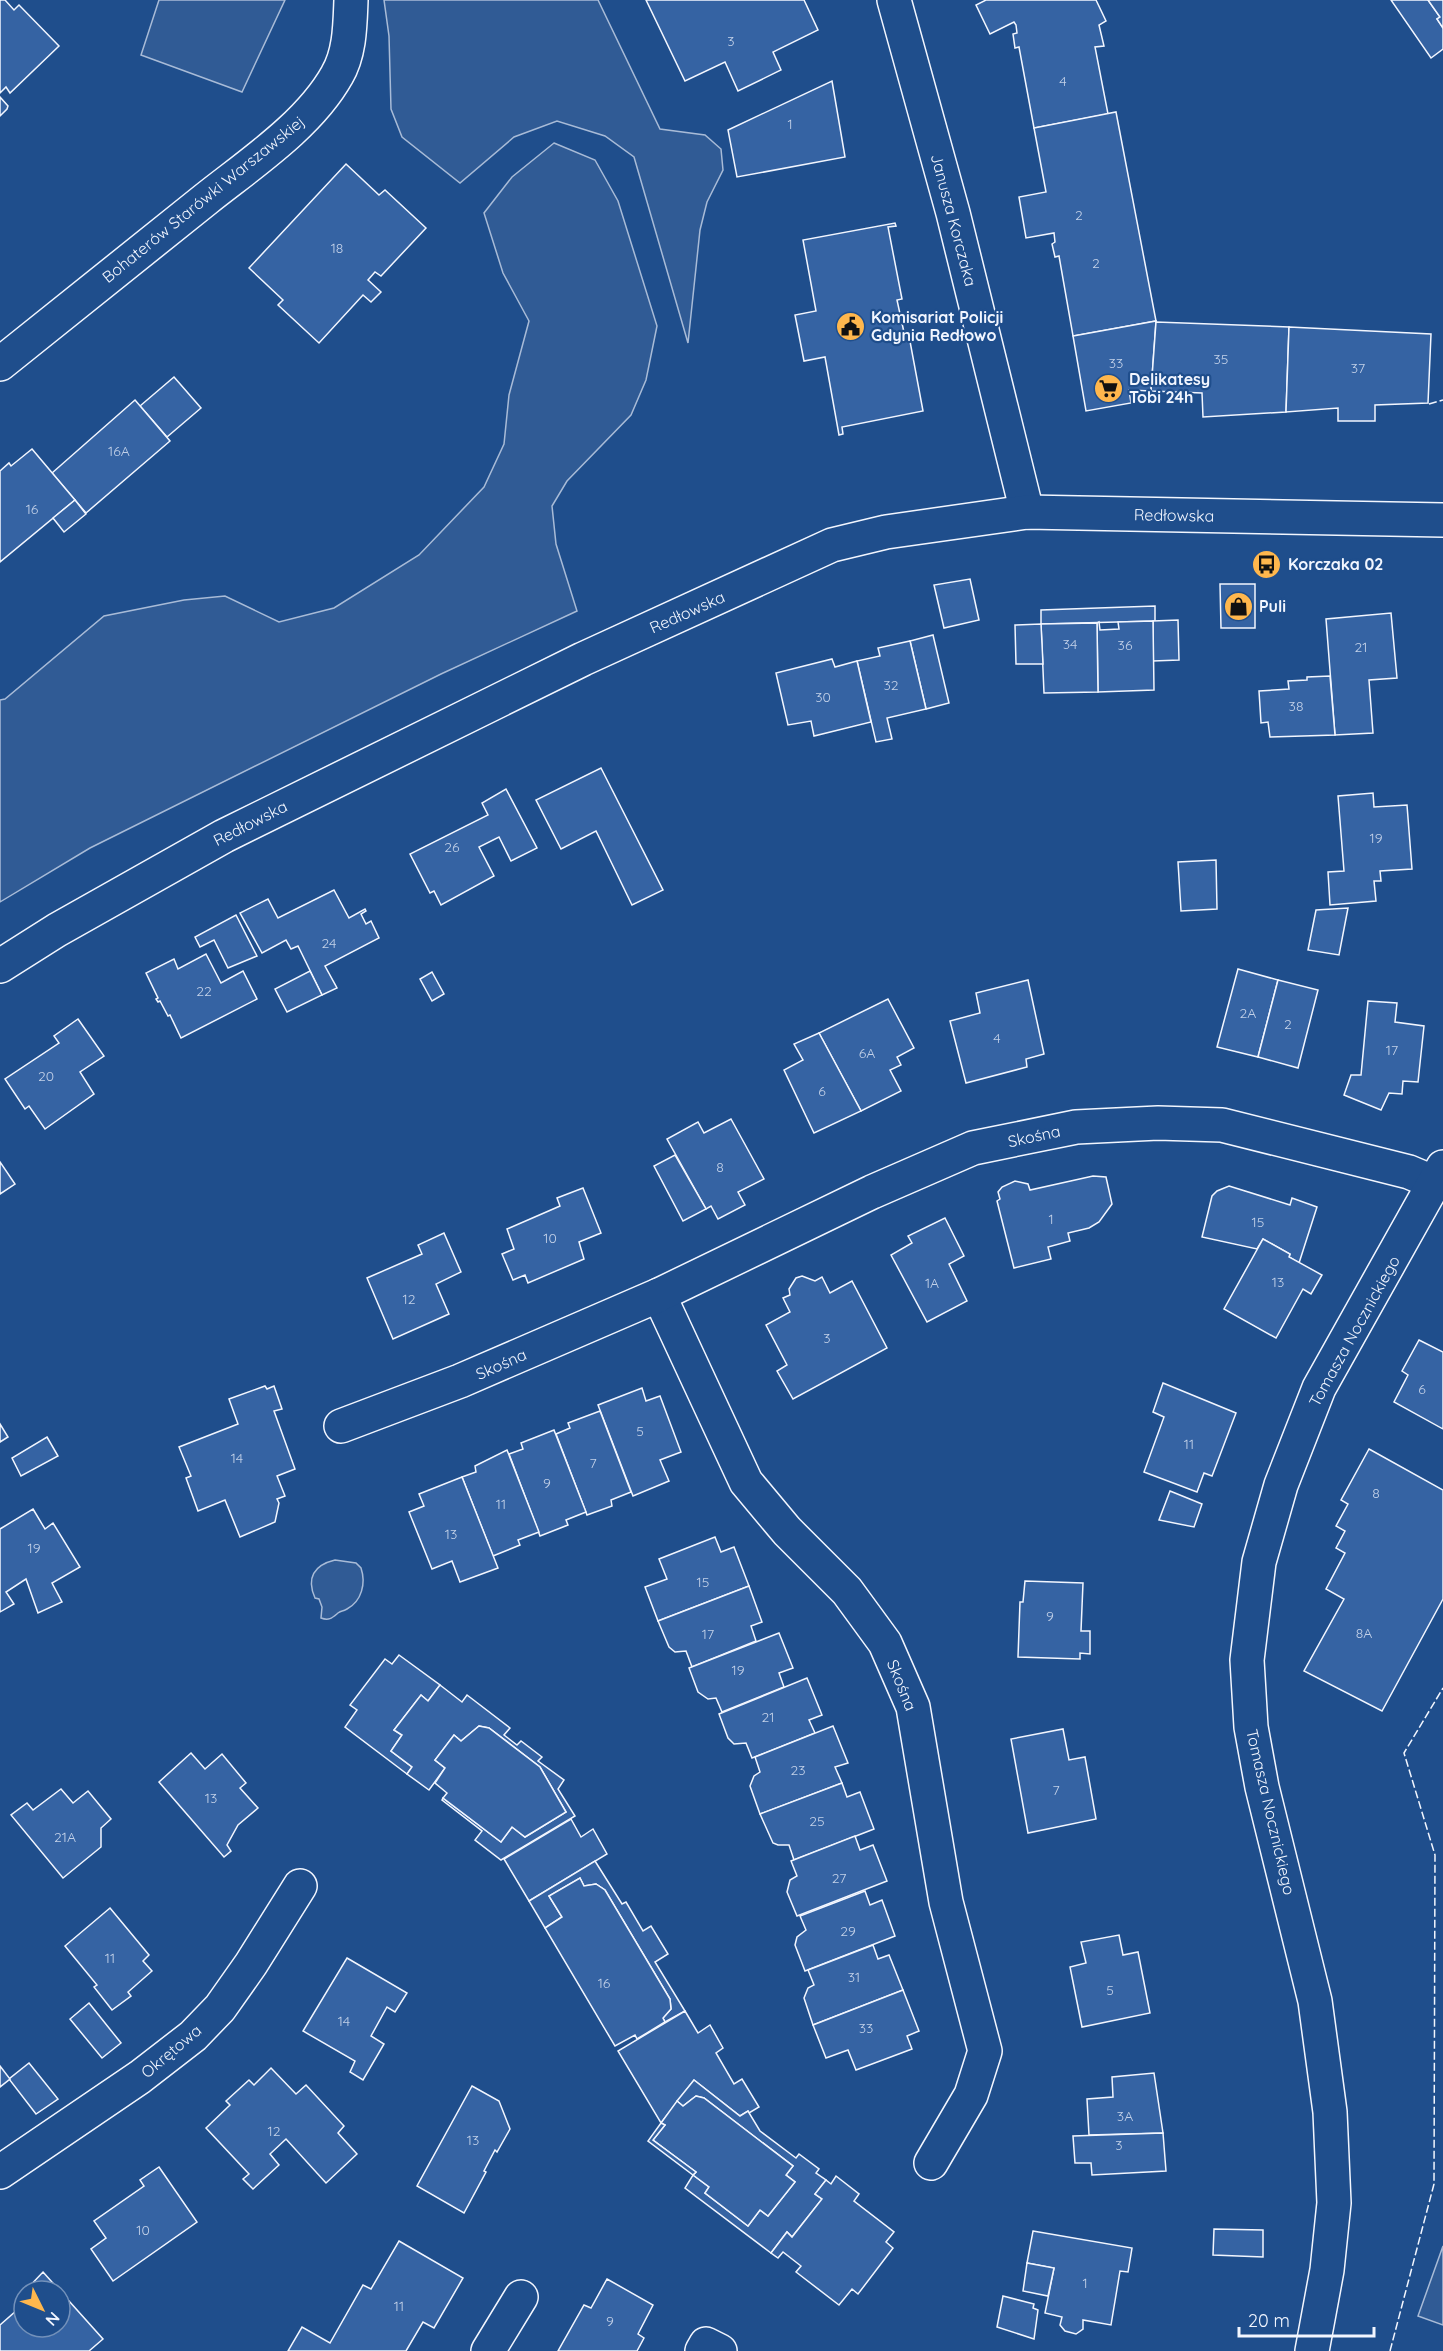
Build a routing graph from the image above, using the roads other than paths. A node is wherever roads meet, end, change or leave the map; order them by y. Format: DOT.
graph roads {
  1 [pos="351,0"];
  2 [pos="894,0"];
  3 [pos="0,364"];
  4 [pos="1027,512"];
  5 [pos="1443,520"];
  6 [pos="0,966"];
  7 [pos="1439,1175"];
  8 [pos="659,1295"];
  9 [pos="341,1426"];
  10 [pos="300,1886"];
  11 [pos="931,2163"];
  12 [pos="0,2172"];
  13 [pos="521,2297"];
  14 [pos="489,2351"];
  15 [pos="1312,2351"];
  1 -- 3 [label="street, Bohaterów Starówki Warszawskiej"];
  2 -- 4 [label="street, Janusza Korczaka"];
  4 -- 5 [label="street, Redłowska"];
  4 -- 6 [label="street, Redłowska"];
  7 -- 8 [label="street, Skośna"];
  7 -- 15 [label="street, Tomasza Nocznickiego"];
  8 -- 9 [label="street, Skośna"];
  8 -- 11 [label="street, Skośna"];
  10 -- 12 [label="street, Okrętowa"];
  13 -- 14 [label="street"];
}
